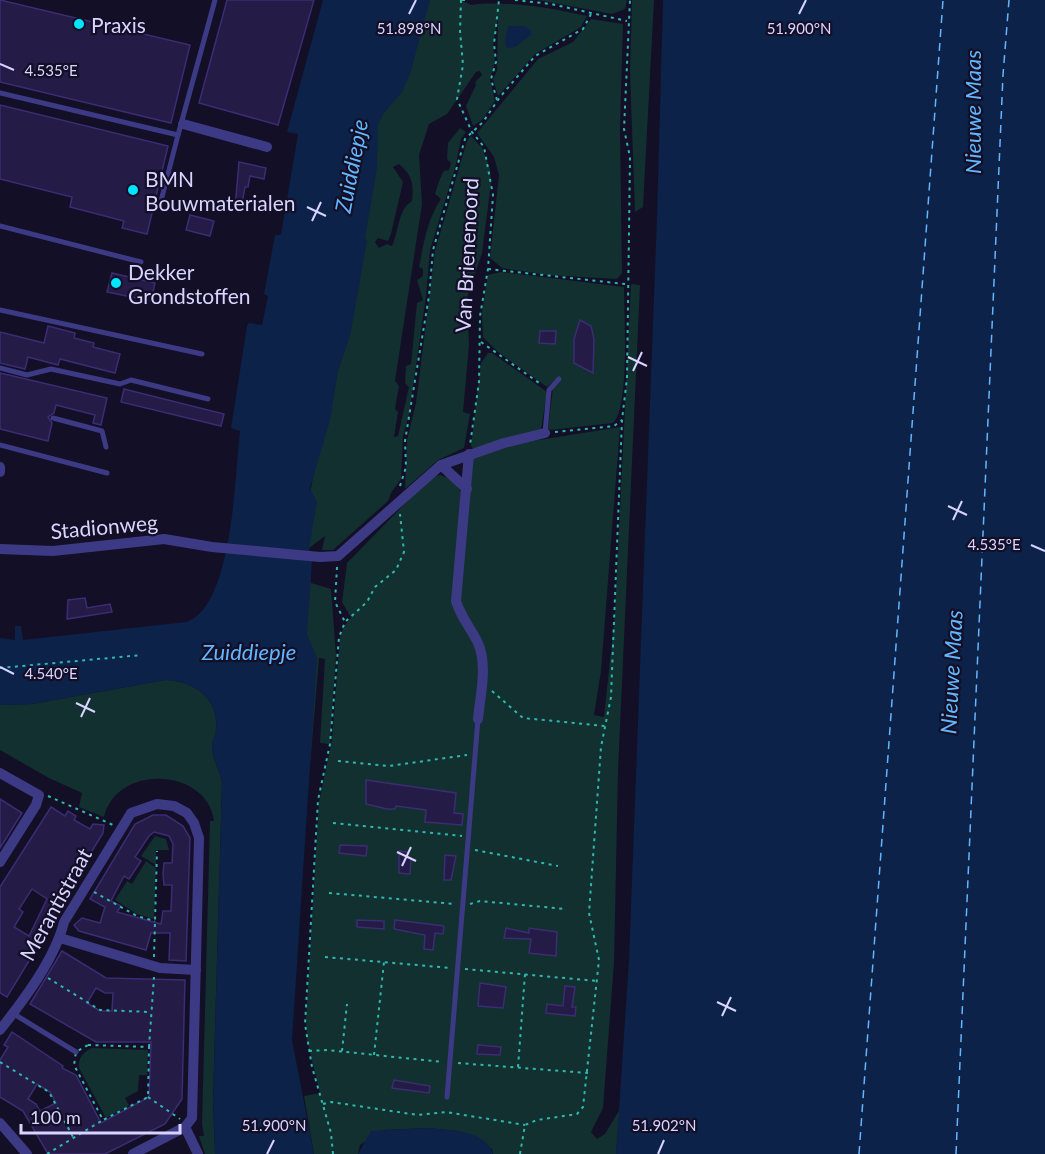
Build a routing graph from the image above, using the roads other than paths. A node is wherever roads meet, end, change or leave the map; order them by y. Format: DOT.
graph roads {
  1 [pos="215,0"];
  2 [pos="0,93"];
  3 [pos="183,124"];
  4 [pos="178,135"];
  5 [pos="267,147"];
  6 [pos="161,201"];
  7 [pos="0,226"];
  8 [pos="141,262"];
  9 [pos="0,310"];
  10 [pos="202,354"];
  11 [pos="0,368"];
  12 [pos="559,379"];
  13 [pos="208,399"];
  14 [pos="53,417"];
  15 [pos="545,433"];
  16 [pos="0,446"];
  17 [pos="106,447"];
  18 [pos="469,454"];
  19 [pos="441,465"];
  20 [pos="0,467"];
  21 [pos="0,472"];
  22 [pos="107,473"];
  23 [pos="467,489"];
  24 [pos="0,549"];
  25 [pos="478,719"];
  26 [pos="0,773"];
  27 [pos="0,862"];
  28 [pos="60,938"];
  29 [pos="196,970"];
  30 [pos="14,1014"];
  31 [pos="0,1030"];
  32 [pos="76,1052"];
  33 [pos="447,1097"];
  34 [pos="0,1123"];
  35 [pos="184,1127"];
  36 [pos="27,1154"];
  37 [pos="134,1154"];
  38 [pos="198,1154"];
  1 -- 3 [label="lane"];
  2 -- 4 [label="lane"];
  3 -- 4 [label="lane"];
  3 -- 5 [label="street"];
  4 -- 6 [label="lane"];
  7 -- 8 [label="lane"];
  9 -- 10 [label="lane"];
  11 -- 13 [label="lane"];
  12 -- 15 [label="lane"];
  14 -- 17 [label="lane"];
  15 -- 18 [label="street"];
  16 -- 22 [label="lane"];
  18 -- 19 [label="street"];
  18 -- 23 [label="street"];
  19 -- 23 [label="street"];
  19 -- 24 [label="street, Stadionweg"];
  20 -- 21 [label="street"];
  23 -- 25 [label="street"];
  25 -- 33 [label="lane"];
  26 -- 27 [label="street"];
  28 -- 29 [label="street"];
  28 -- 29 [label="street, Merantistraat"];
  28 -- 30 [label="street, Merantistraat"];
  29 -- 35 [label="street"];
  30 -- 31 [label="street, Merantistraat"];
  30 -- 32 [label="lane"];
  34 -- 36 [label="street"];
  35 -- 37 [label="street"];
  35 -- 38 [label="street"];
}
